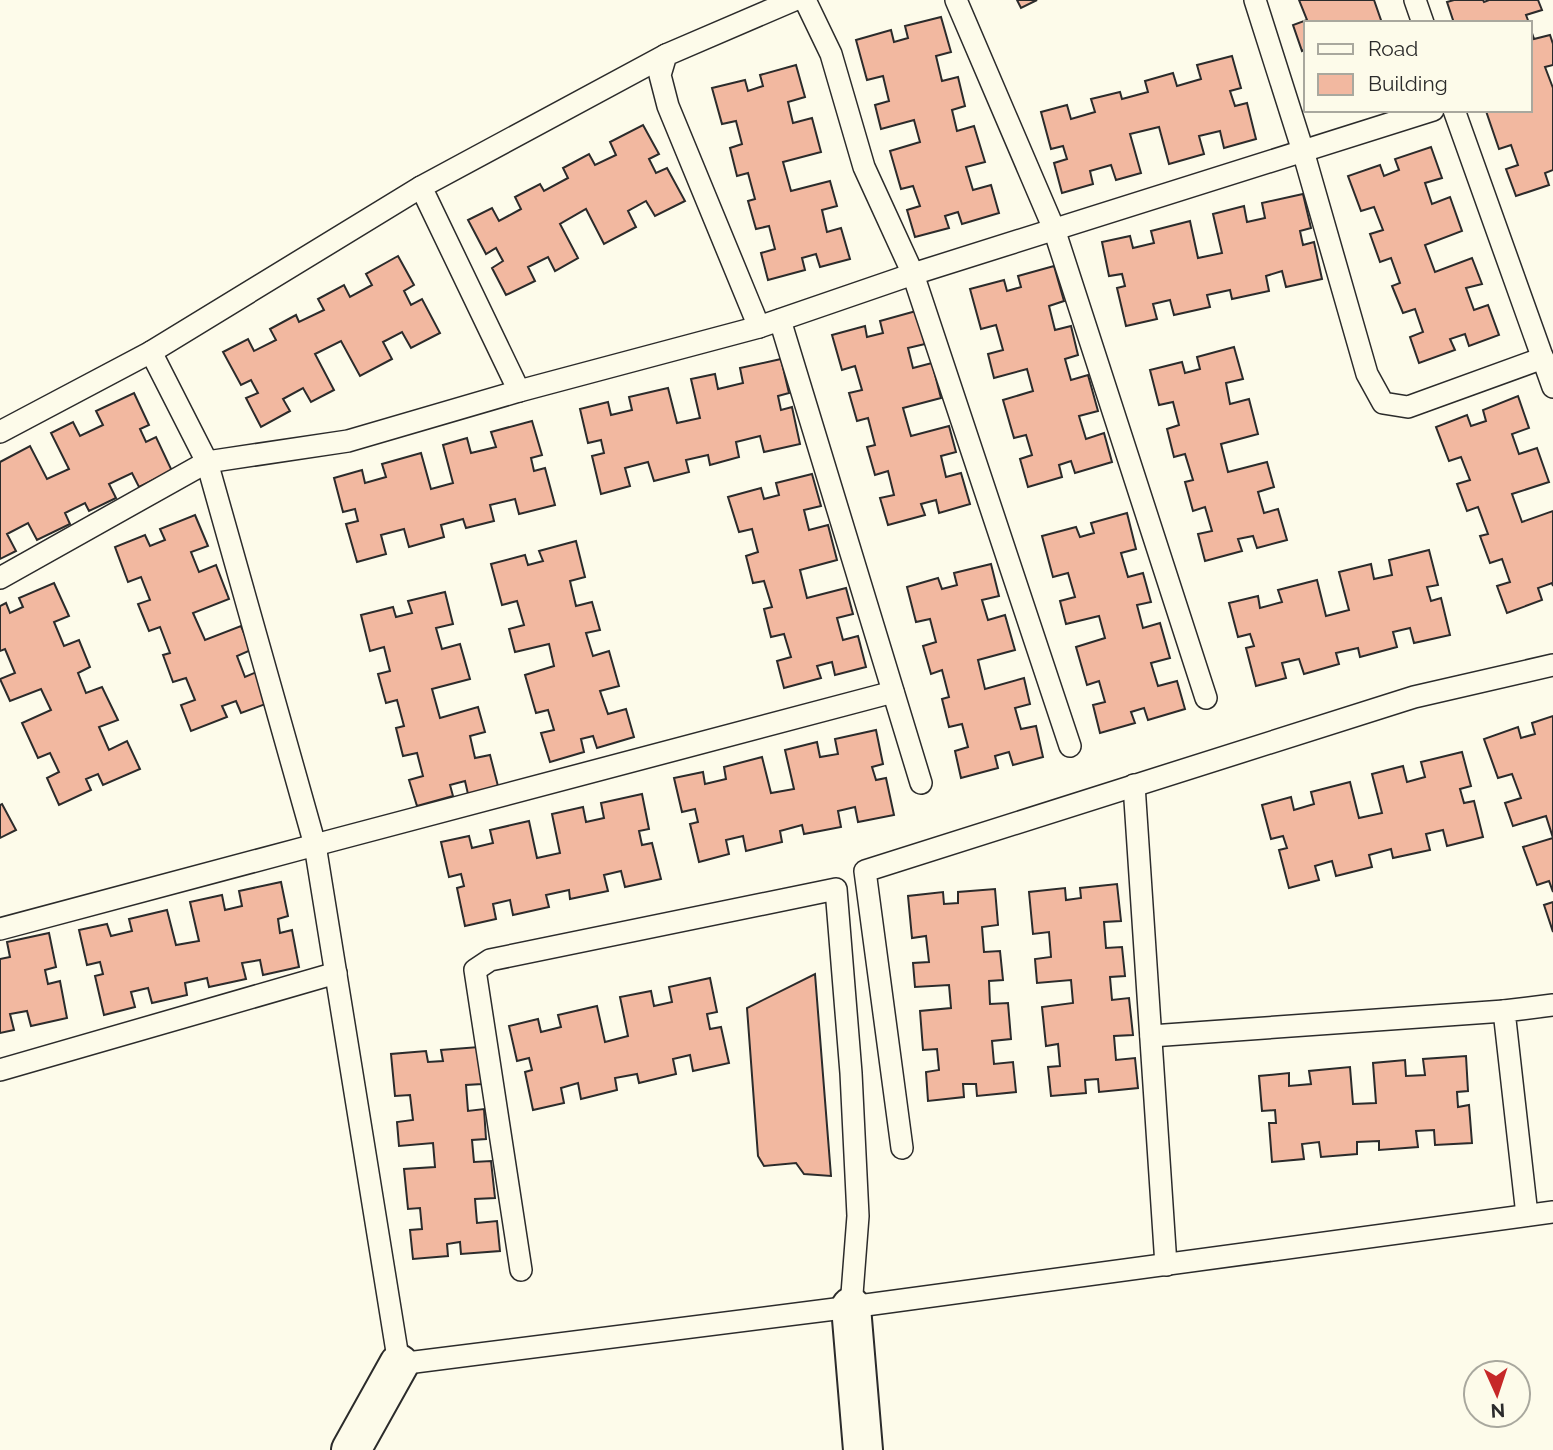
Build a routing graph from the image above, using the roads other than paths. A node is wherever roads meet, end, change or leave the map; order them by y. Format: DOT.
graph roads {
  1 [pos="794,0"];
  2 [pos="805,0"];
  3 [pos="956,0"];
  4 [pos="1255,0"];
  5 [pos="1415,0"];
  6 [pos="1422,21"];
  7 [pos="666,55"];
  8 [pos="1427,112"];
  9 [pos="1455,112"];
  10 [pos="1303,151"];
  11 [pos="421,187"];
  12 [pos="1054,229"];
  13 [pos="913,274"];
  14 [pos="780,320"];
  15 [pos="759,327"];
  16 [pos="151,352"];
  17 [pos="1543,358"];
  18 [pos="1553,387"];
  19 [pos="519,391"];
  20 [pos="0,432"];
  21 [pos="207,462"];
  22 [pos="0,578"];
  23 [pos="1553,665"];
  24 [pos="893,692"];
  25 [pos="1206,698"];
  26 [pos="1070,746"];
  27 [pos="921,783"];
  28 [pos="1135,785"];
  29 [pos="315,845"];
  30 [pos="0,929"];
  31 [pos="336,972"];
  32 [pos="1553,1005"];
  33 [pos="1504,1012"];
  34 [pos="1151,1036"];
  35 [pos="0,1070"];
  36 [pos="902,1148"];
  37 [pos="1553,1212"];
  38 [pos="1527,1215"];
  39 [pos="1166,1265"];
  40 [pos="521,1270"];
  41 [pos="851,1307"];
  42 [pos="399,1364"];
  43 [pos="351,1450"];
  44 [pos="863,1450"];
  1 -- 7 [label="lane"];
  2 -- 13 [label="lane"];
  3 -- 12 [label="lane"];
  4 -- 10 [label="lane"];
  5 -- 6 [label="lane"];
  7 -- 11 [label="lane"];
  7 -- 15 [label="lane"];
  8 -- 10 [label="lane"];
  9 -- 17 [label="lane"];
  10 -- 12 [label="lane"];
  10 -- 17 [label="lane"];
  11 -- 16 [label="lane"];
  11 -- 19 [label="lane"];
  12 -- 13 [label="lane"];
  12 -- 25 [label="lane"];
  13 -- 14 [label="lane"];
  13 -- 26 [label="lane"];
  14 -- 15 [label="lane"];
  14 -- 24 [label="lane"];
  15 -- 19 [label="lane"];
  16 -- 20 [label="lane"];
  16 -- 21 [label="lane"];
  17 -- 18 [label="lane"];
  19 -- 21 [label="lane"];
  21 -- 22 [label="lane"];
  21 -- 29 [label="lane"];
  23 -- 28 [label="lane"];
  24 -- 27 [label="lane"];
  24 -- 29 [label="lane"];
  28 -- 34 [label="lane"];
  28 -- 36 [label="lane"];
  29 -- 30 [label="lane"];
  29 -- 31 [label="lane"];
  31 -- 35 [label="lane"];
  31 -- 42 [label="lane"];
  32 -- 33 [label="lane"];
  33 -- 34 [label="lane"];
  33 -- 38 [label="lane"];
  34 -- 39 [label="lane"];
  37 -- 38 [label="lane"];
  38 -- 39 [label="lane"];
  39 -- 41 [label="lane"];
  40 -- 41 [label="lane"];
  41 -- 42 [label="lane"];
  41 -- 44 [label="street"];
  42 -- 43 [label="street"];
}
